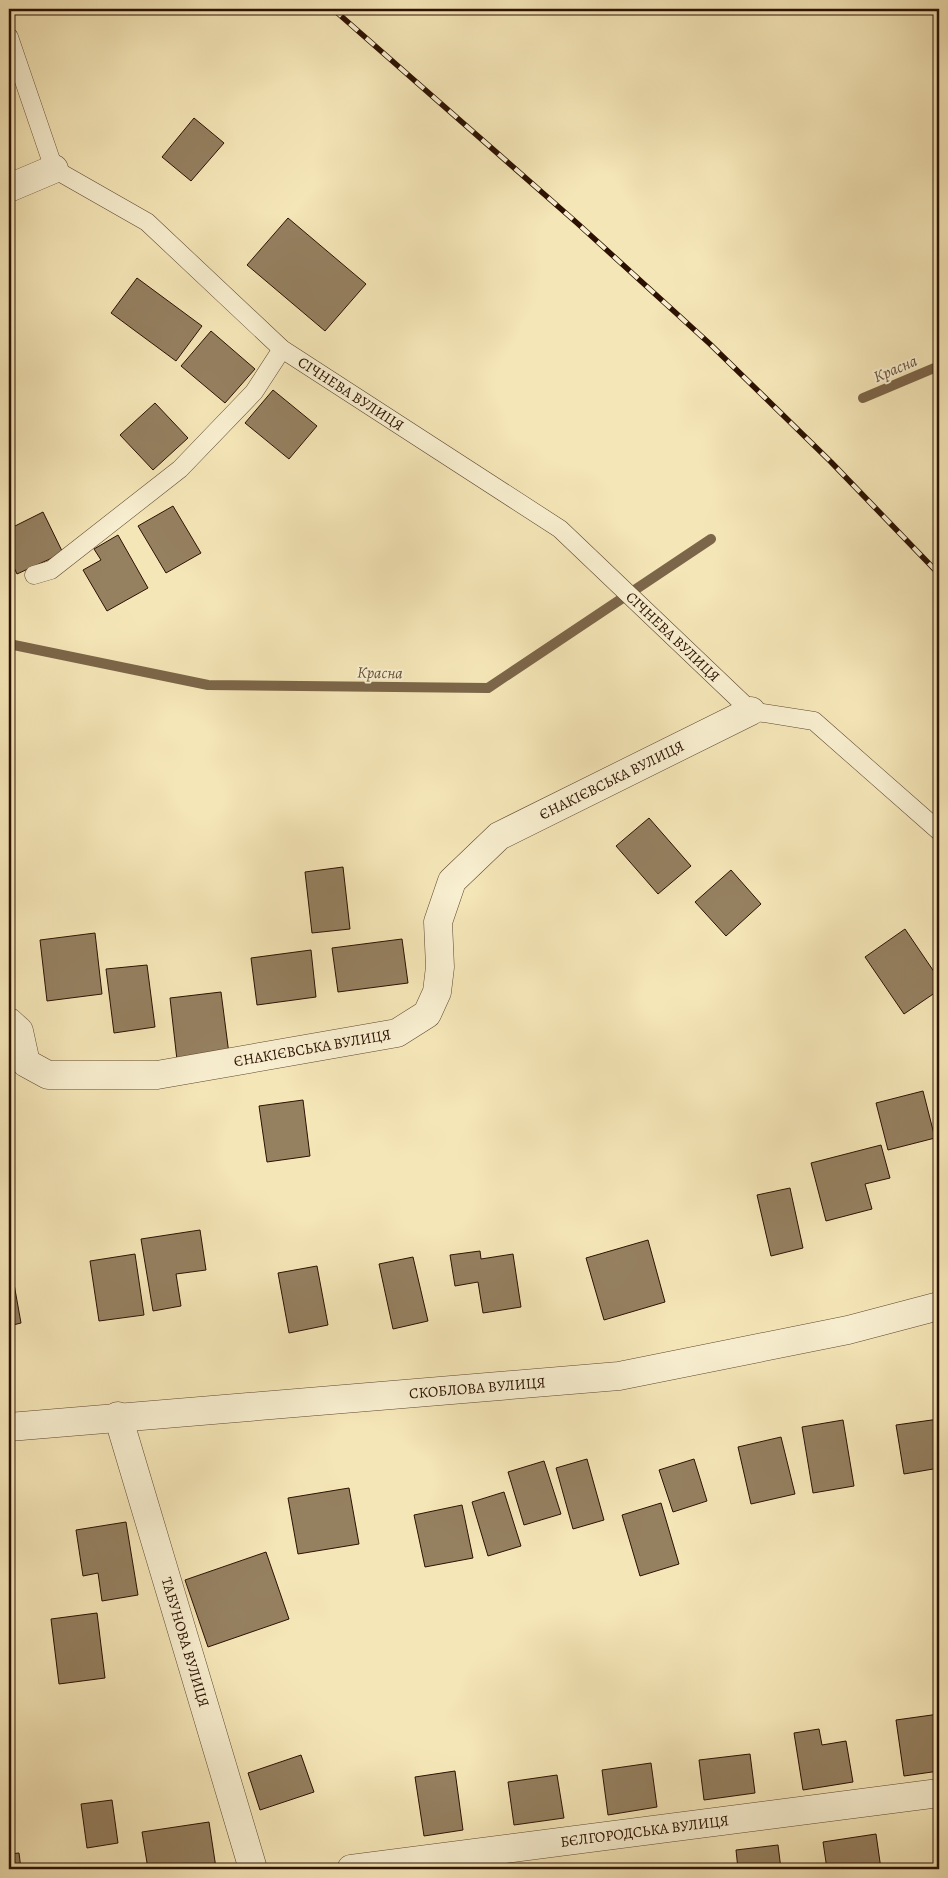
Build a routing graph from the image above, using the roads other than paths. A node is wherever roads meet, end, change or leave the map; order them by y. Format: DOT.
graph roads {
  1 [pos="9,37"];
  2 [pos="54,169"];
  3 [pos="9,188"];
  4 [pos="282,349"];
  5 [pos="34,575"];
  6 [pos="751,712"];
  7 [pos="939,831"];
  8 [pos="9,1022"];
  9 [pos="939,1306"];
  10 [pos="118,1416"];
  11 [pos="9,1427"];
  12 [pos="939,1793"];
  13 [pos="252,1869"];
  14 [pos="351,1869"];
  1 -- 2 [label="lane"];
  2 -- 3 [label="street"];
  2 -- 4 [label="lane, СІЧНЕВА ВУЛИЦЯ"];
  4 -- 5 [label="lane"];
  4 -- 6 [label="lane, СІЧНЕВА ВУЛИЦЯ"];
  6 -- 7 [label="lane"];
  6 -- 8 [label="street, ЄНАКІЄВСЬКА ВУЛИЦЯ"];
  9 -- 10 [label="street, СКОБЛОВА ВУЛИЦЯ"];
  10 -- 11 [label="street, СКОБЛОВА ВУЛИЦЯ"];
  10 -- 13 [label="street, ТАБУНОВА ВУЛИЦЯ"];
  12 -- 14 [label="street, БЄЛГОРОДСЬКА ВУЛИЦЯ"];
}
